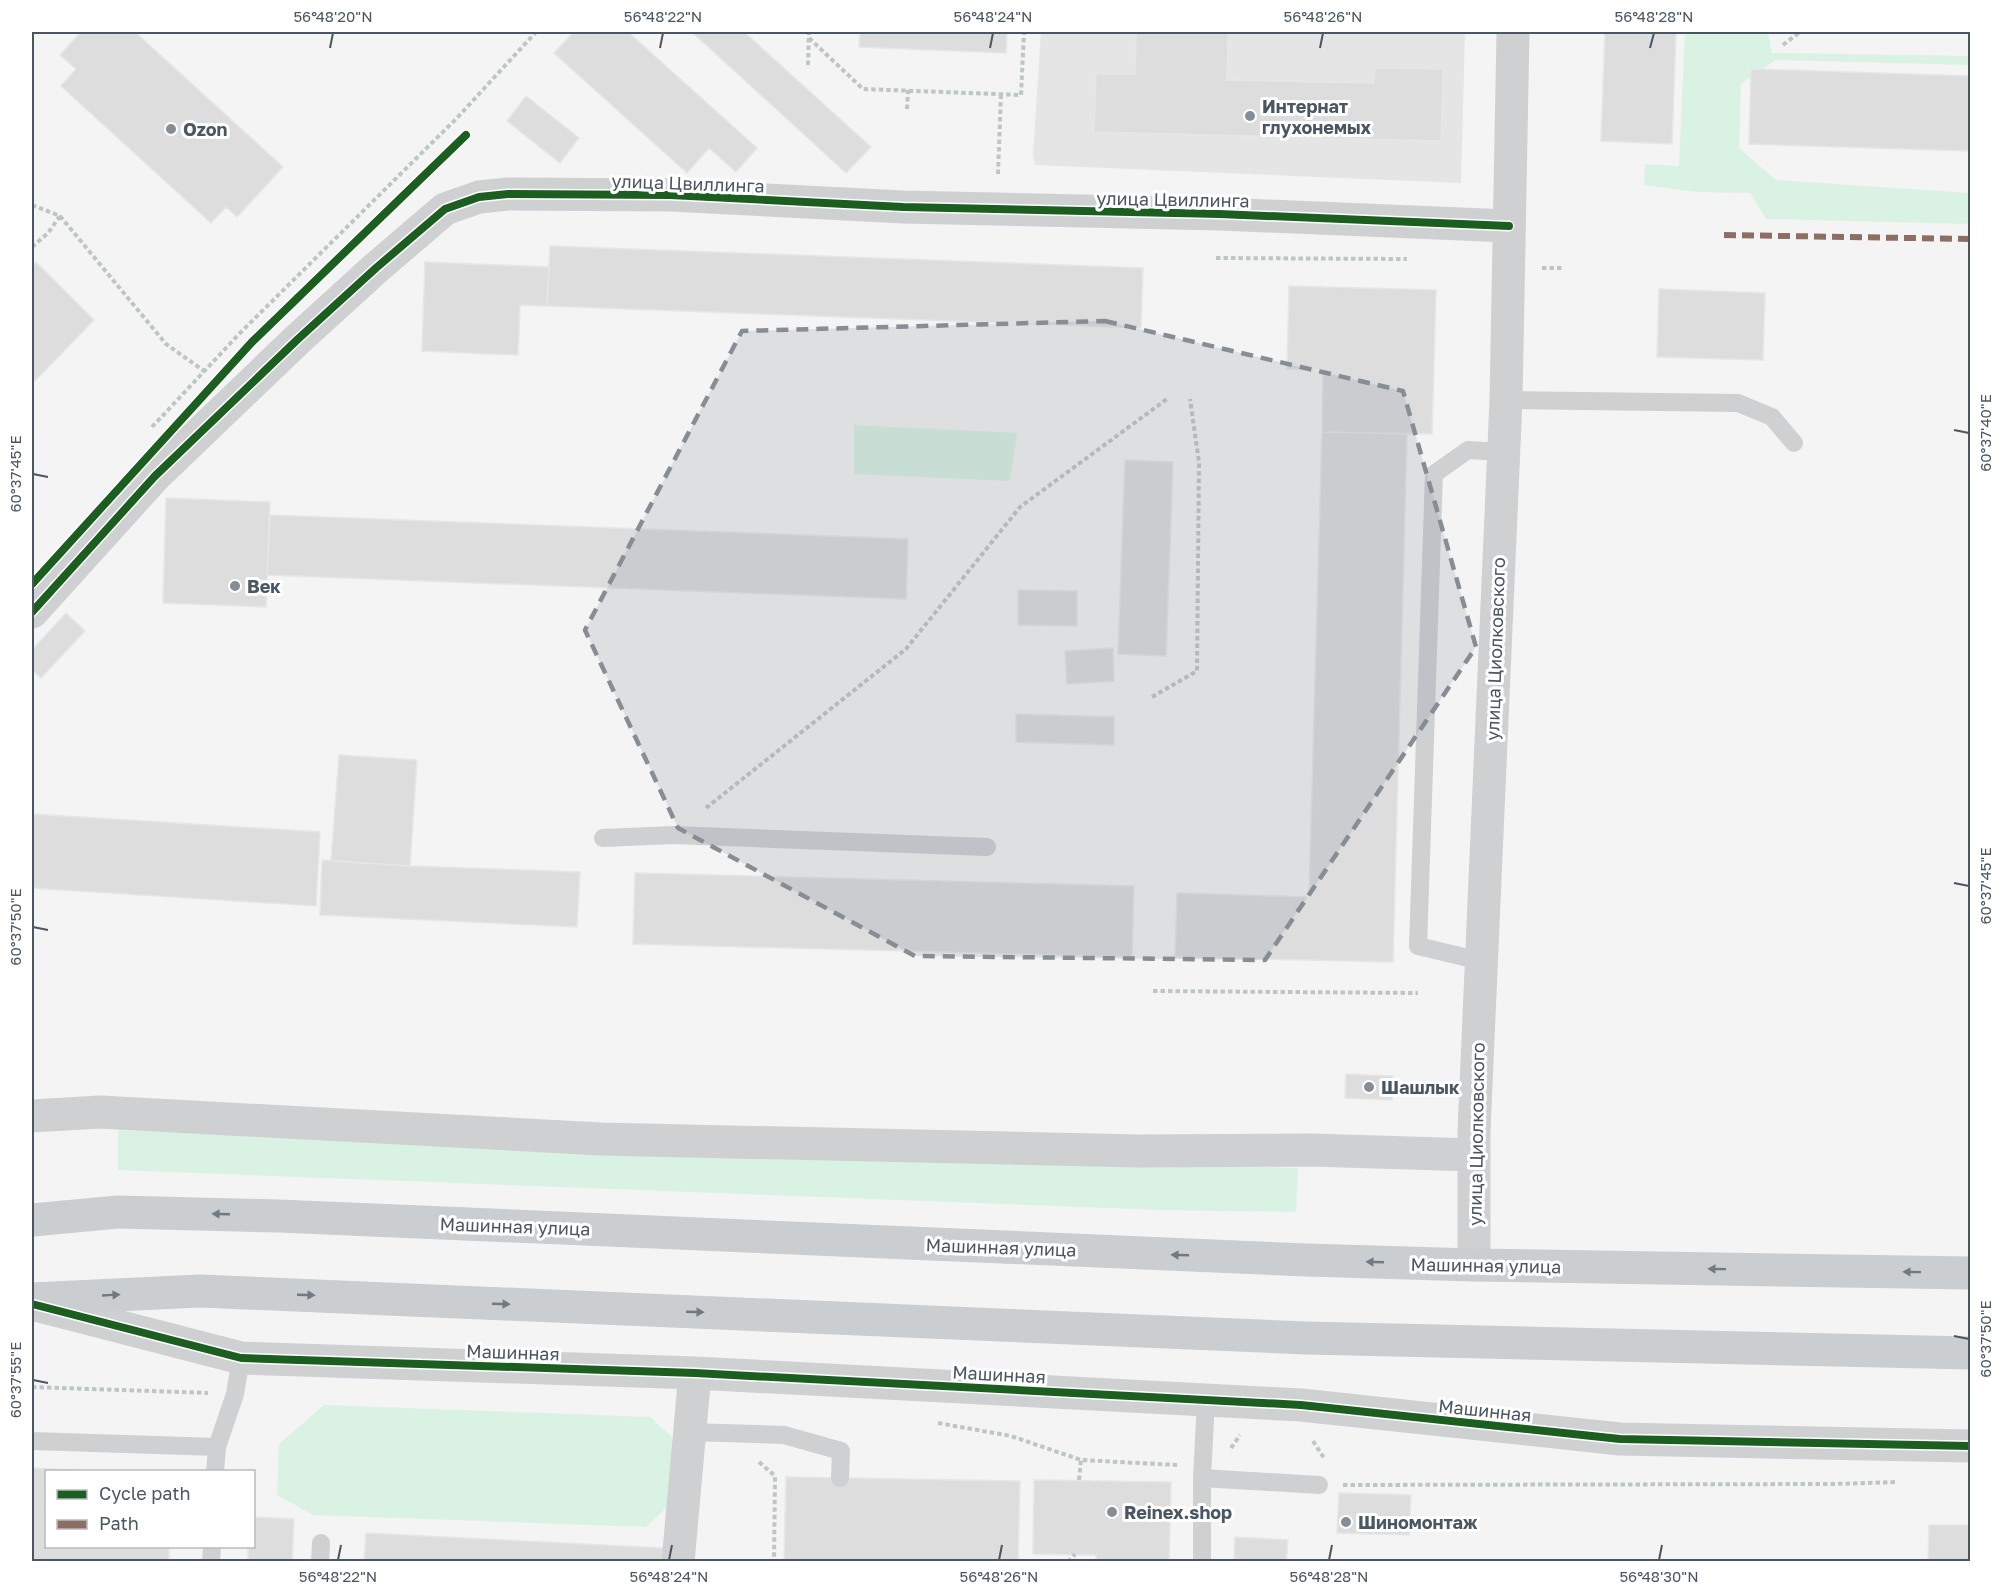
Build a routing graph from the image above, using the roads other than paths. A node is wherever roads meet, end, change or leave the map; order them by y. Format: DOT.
graph roads {
  1 [pos="1513,32"];
  2 [pos="1509,226"];
  3 [pos="1506,400"];
  4 [pos="1794,443"];
  5 [pos="1503,452"];
  6 [pos="32,612"];
  7 [pos="603,838"];
  8 [pos="987,847"];
  9 [pos="1481,961"];
  10 [pos="32,1116"];
  11 [pos="1473,1155"];
  12 [pos="32,1220"];
  13 [pos="1474,1266"];
  14 [pos="1971,1273"];
  15 [pos="32,1299"];
  16 [pos="32,1304"];
  17 [pos="1971,1353"];
  18 [pos="241,1358"];
  19 [pos="695,1373"];
  20 [pos="1206,1400"];
  21 [pos="690,1432"];
  22 [pos="32,1441"];
  23 [pos="1964,1446"];
  24 [pos="217,1447"];
  25 [pos="215,1470"];
  26 [pos="840,1478"];
  27 [pos="1202,1478"];
  28 [pos="1319,1485"];
  29 [pos="678,1562"];
  30 [pos="1202,1562"];
  1 -- 2 [label="street, улица Циолковского"];
  2 -- 3 [label="street, улица Циолковского"];
  2 -- 6 [label="street, улица Цвиллинга"];
  3 -- 4 [label="lane"];
  3 -- 5 [label="street, улица Циолковского"];
  5 -- 9 [label="street, улица Циолковского"];
  5 -- 9 [label="lane"];
  7 -- 8 [label="lane"];
  9 -- 11 [label="street, улица Циолковского"];
  10 -- 11 [label="street"];
  11 -- 13 [label="street, улица Циолковского"];
  13 -- 12 [label="main road, Машинная улица, one-way"];
  14 -- 13 [label="main road, Машинная улица, one-way"];
  15 -- 17 [label="main road, one-way"];
  16 -- 18 [label="street, Машинная"];
  18 -- 19 [label="street, Машинная"];
  18 -- 24 [label="lane"];
  19 -- 20 [label="street, Машинная"];
  19 -- 21 [label="street"];
  20 -- 23 [label="street, Машинная"];
  20 -- 27 [label="lane"];
  21 -- 26 [label="lane"];
  21 -- 29 [label="street"];
  22 -- 24 [label="lane"];
  24 -- 25 [label="lane"];
  27 -- 28 [label="lane"];
  27 -- 30 [label="lane"];
}
